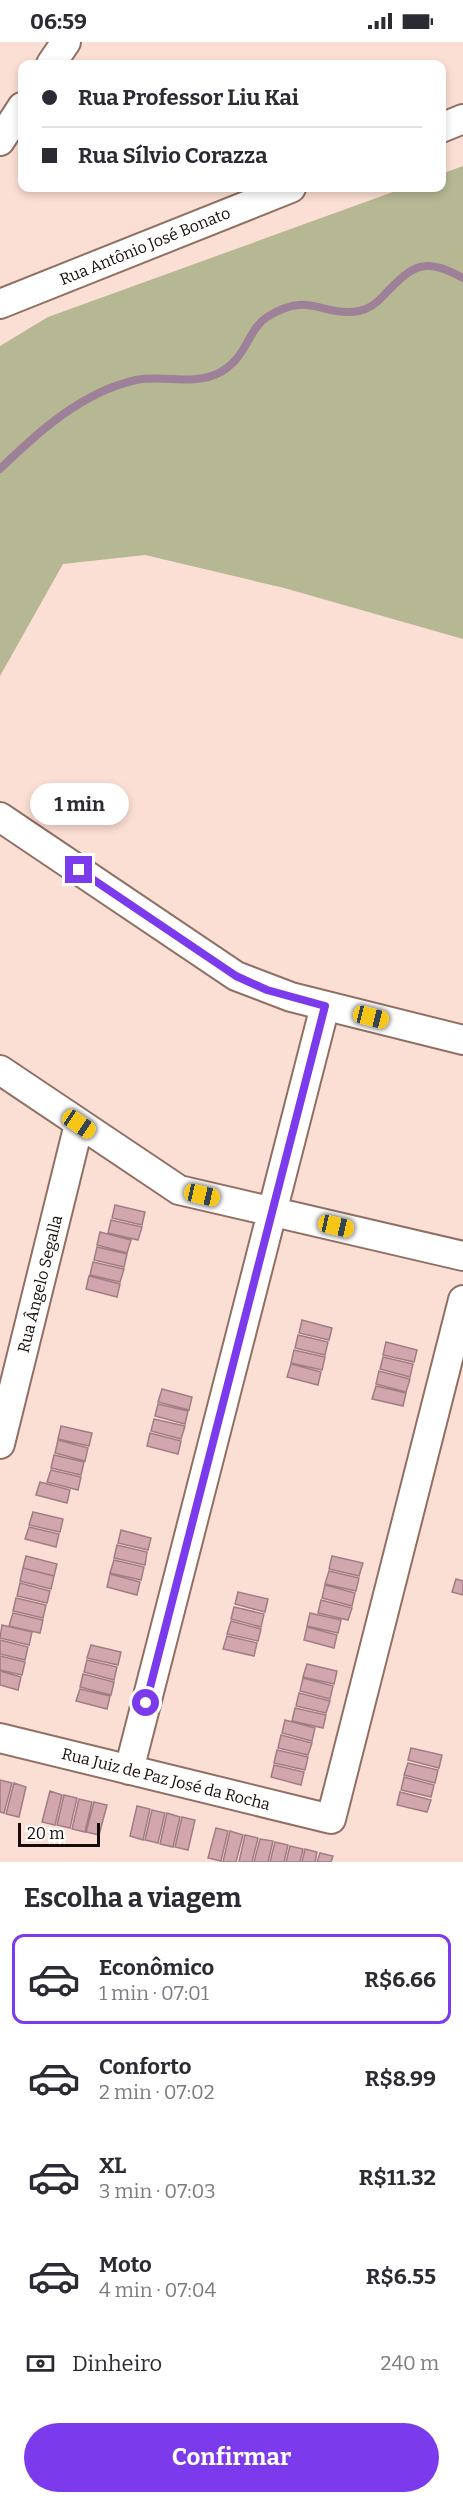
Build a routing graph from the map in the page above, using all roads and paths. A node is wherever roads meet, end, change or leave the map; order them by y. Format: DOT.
graph roads {
  1 [pos="66,42"];
  2 [pos="54,60"];
  3 [pos="18,113"];
  4 [pos="463,119"];
  5 [pos="446,126"];
  6 [pos="0,141"];
  7 [pos="281,192"];
  8 [pos="0,304"];
  9 [pos="0,818"];
  10 [pos="325,1006"];
  11 [pos="463,1040"];
  12 [pos="0,1070"];
  13 [pos="79,1124"];
  14 [pos="272,1212"];
  15 [pos="463,1256"];
  16 [pos="463,1300"];
  17 [pos="0,1444"];
  18 [pos="0,1738"];
  19 [pos="129,1770"];
  1 -- 2 [label="street"];
  3 -- 6 [label="street"];
  4 -- 5 [label="street"];
  7 -- 8 [label="street, Rua Antônio José Bonato"];
  9 -- 10 [label="street"];
  10 -- 11 [label="street"];
  10 -- 14 [label="street"];
  12 -- 13 [label="street"];
  13 -- 14 [label="street"];
  13 -- 17 [label="street, Rua Ângelo Segalla"];
  14 -- 15 [label="street"];
  14 -- 19 [label="street"];
  16 -- 19 [label="street, Rua Juiz de Paz José da Rocha"];
  18 -- 19 [label="street, Rua Juiz de Paz José da Rocha"];
}
